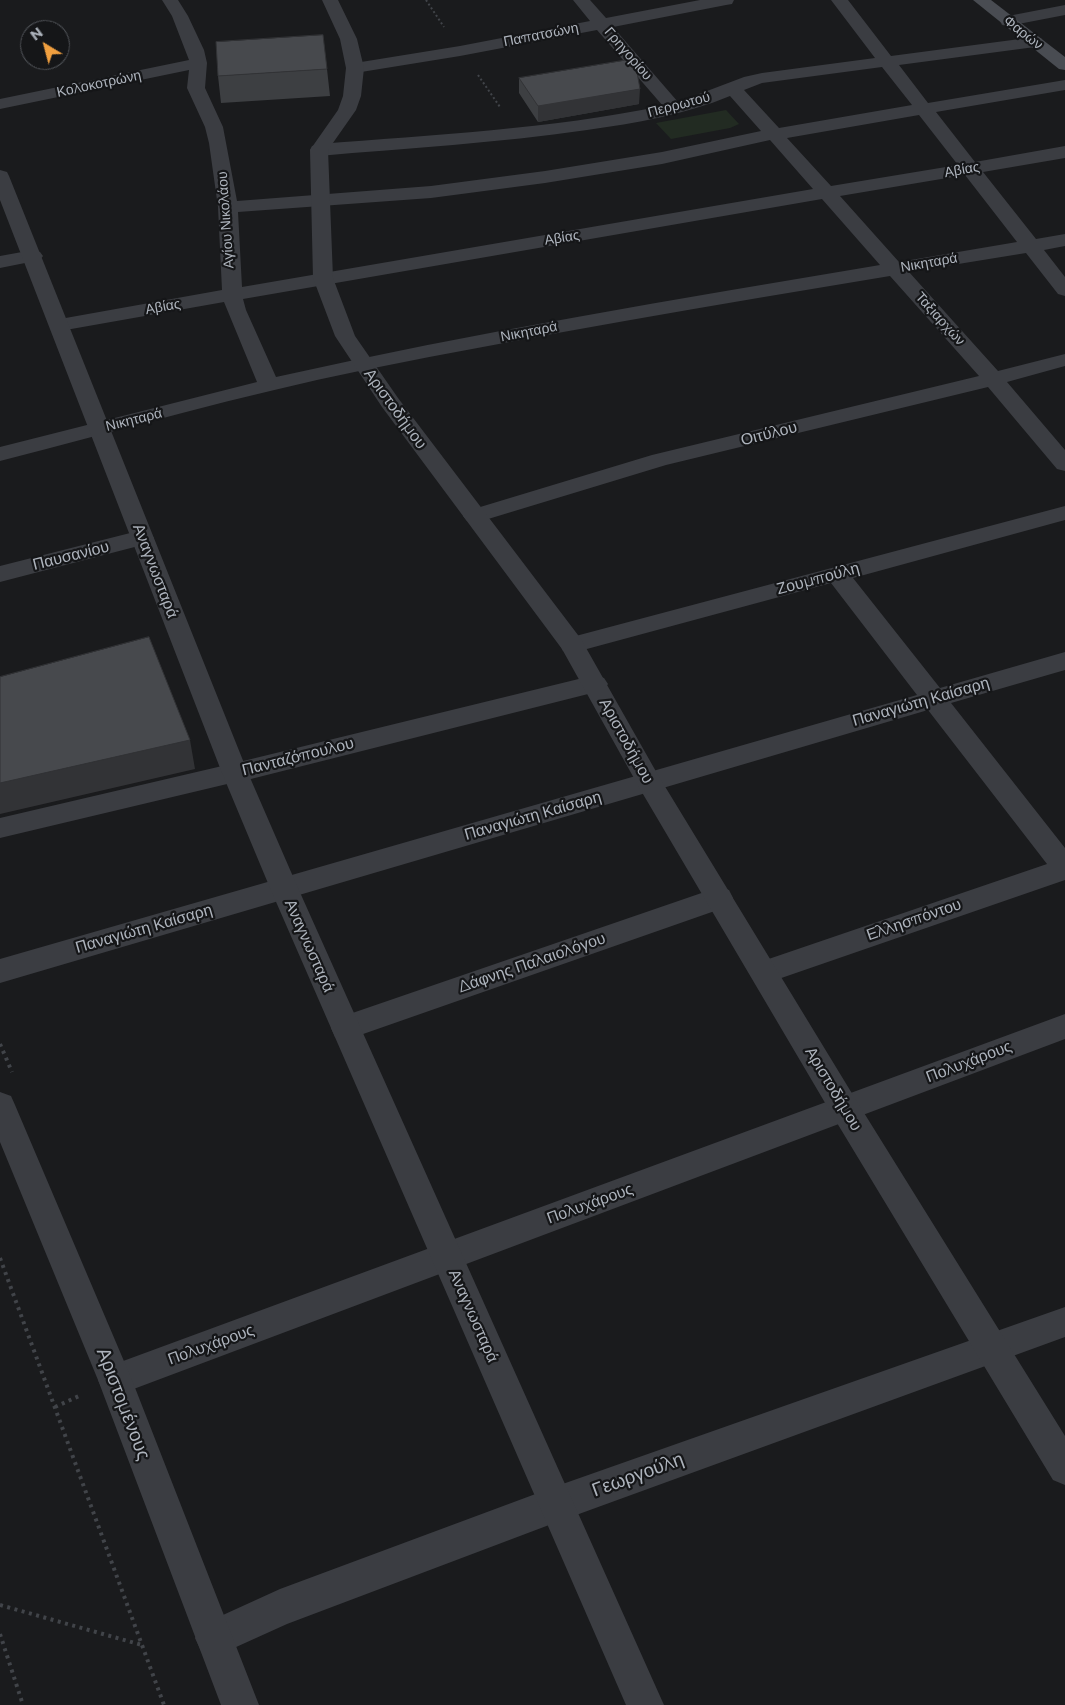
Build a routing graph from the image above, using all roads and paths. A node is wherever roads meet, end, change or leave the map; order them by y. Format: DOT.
graph roads {
  1 [pos="170,0"];
  2 [pos="330,0"];
  3 [pos="581,0"];
  4 [pos="726,0"];
  5 [pos="839,0"];
  6 [pos="981,0"];
  7 [pos="1065,10"];
  8 [pos="1008,21"];
  9 [pos="602,24"];
  10 [pos="1035,42"];
  11 [pos="887,62"];
  12 [pos="198,63"];
  13 [pos="1065,65"];
  14 [pos="355,68"];
  15 [pos="1065,85"];
  16 [pos="732,88"];
  17 [pos="0,104"];
  18 [pos="674,108"];
  19 [pos="924,109"];
  20 [pos="776,134"];
  21 [pos="319,150"];
  22 [pos="1065,152"];
  23 [pos="970,168"];
  24 [pos="0,176"];
  25 [pos="828,193"];
  26 [pos="319,199"];
  27 [pos="228,207"];
  28 [pos="1065,240"];
  29 [pos="1030,246"];
  30 [pos="33,256"];
  31 [pos="0,262"];
  32 [pos="895,269"];
  33 [pos="323,278"];
  34 [pos="1065,290"];
  35 [pos="232,294"];
  36 [pos="60,325"];
  37 [pos="1065,360"];
  38 [pos="363,364"];
  39 [pos="993,379"];
  40 [pos="269,385"];
  41 [pos="101,428"];
  42 [pos="0,454"];
  43 [pos="1065,464"];
  44 [pos="1065,513"];
  45 [pos="475,516"];
  46 [pos="142,538"];
  47 [pos="0,574"];
  48 [pos="837,574"];
  49 [pos="572,645"];
  50 [pos="1065,661"];
  51 [pos="595,684"];
  52 [pos="932,699"];
  53 [pos="235,773"];
  54 [pos="649,782"];
  55 [pos="0,828"];
  56 [pos="1065,868"];
  57 [pos="284,888"];
  58 [pos="719,898"];
  59 [pos="0,971"];
  60 [pos="764,972"];
  61 [pos="1065,1026"];
  62 [pos="346,1028"];
  63 [pos="0,1105"];
  64 [pos="845,1109"];
  65 [pos="447,1257"];
  66 [pos="0,1258"];
  67 [pos="1065,1322"];
  68 [pos="992,1349"];
  69 [pos="115,1380"];
  70 [pos="1065,1468"];
  71 [pos="557,1504"];
  72 [pos="0,1605"];
  73 [pos="0,1634"];
  74 [pos="214,1638"];
  75 [pos="142,1645"];
  76 [pos="23,1705"];
  77 [pos="164,1705"];
  78 [pos="240,1705"];
  79 [pos="645,1705"];
  1 -- 12 [label="street, Αγίου Νικολάου"];
  2 -- 14 [label="street"];
  3 -- 9 [label="street, Γρηγορίου"];
  4 -- 9 [label="street, Παπατσώνη"];
  5 -- 11 [label="street"];
  6 -- 8 [label="main road, Φαρών"];
  7 -- 8 [label="street"];
  8 -- 10 [label="main road, Φαρών"];
  9 -- 14 [label="street, Παπατσώνη"];
  9 -- 18 [label="street, Γρηγορίου"];
  10 -- 11 [label="street, Περρωτού"];
  10 -- 13 [label="main road, Φαρών"];
  11 -- 16 [label="street, Περρωτού"];
  11 -- 19 [label="street"];
  12 -- 17 [label="street, Κολοκοτρώνη"];
  12 -- 27 [label="street, Αγίου Νικολάου"];
  14 -- 21 [label="street"];
  15 -- 19 [label="street"];
  16 -- 18 [label="street, Περρωτού"];
  16 -- 20 [label="street, Ταξιαρχών"];
  18 -- 21 [label="street, Περρωτού"];
  19 -- 20 [label="street"];
  19 -- 23 [label="street"];
  20 -- 25 [label="street, Ταξιαρχών"];
  20 -- 26 [label="street"];
  21 -- 26 [label="street, Αριστοδήμου"];
  22 -- 23 [label="street, Αβίας"];
  23 -- 25 [label="street, Αβίας"];
  23 -- 29 [label="street"];
  24 -- 30 [label="street, Αναγνωσταρά"];
  25 -- 32 [label="street, Ταξιαρχών"];
  25 -- 33 [label="street, Αβίας"];
  26 -- 27 [label="street"];
  26 -- 33 [label="street, Αριστοδήμου"];
  27 -- 35 [label="street, Αγίου Νικολάου"];
  28 -- 29 [label="street, Νικηταρά"];
  29 -- 32 [label="street, Νικηταρά"];
  29 -- 34 [label="street"];
  30 -- 31 [label="street"];
  30 -- 36 [label="street, Αναγνωσταρά"];
  32 -- 38 [label="street, Νικηταρά"];
  32 -- 39 [label="street, Ταξιαρχών"];
  33 -- 35 [label="street, Αβίας"];
  33 -- 38 [label="street, Αριστοδήμου"];
  35 -- 36 [label="street, Αβίας"];
  35 -- 40 [label="street, Αγίου Νικολάου"];
  36 -- 41 [label="street, Αναγνωσταρά"];
  37 -- 39 [label="street, Οιτύλου"];
  38 -- 40 [label="street, Νικηταρά"];
  38 -- 45 [label="street, Αριστοδήμου"];
  39 -- 43 [label="street, Ταξιαρχών"];
  39 -- 45 [label="street, Οιτύλου"];
  40 -- 41 [label="street, Νικηταρά"];
  41 -- 42 [label="street, Νικηταρά"];
  41 -- 46 [label="street, Αναγνωσταρά"];
  44 -- 48 [label="street, Ζουμπούλη"];
  45 -- 49 [label="street, Αριστοδήμου"];
  46 -- 47 [label="street, Παυσανίου"];
  46 -- 53 [label="street, Αναγνωσταρά"];
  48 -- 49 [label="street, Ζουμπούλη"];
  48 -- 52 [label="street"];
  49 -- 51 [label="street, Αριστοδήμου"];
  50 -- 52 [label="street, Παναγιώτη Καίσαρη"];
  51 -- 53 [label="street, Πανταζόπουλου"];
  51 -- 54 [label="street, Αριστοδήμου"];
  52 -- 54 [label="street, Παναγιώτη Καίσαρη"];
  52 -- 56 [label="street"];
  53 -- 55 [label="street, Πανταζόπουλου"];
  53 -- 57 [label="street, Αναγνωσταρά"];
  54 -- 57 [label="street, Παναγιώτη Καίσαρη"];
  54 -- 58 [label="street, Αριστοδήμου"];
  56 -- 60 [label="street, Ελλησπόντου"];
  57 -- 59 [label="street, Παναγιώτη Καίσαρη"];
  57 -- 62 [label="street, Αναγνωσταρά"];
  58 -- 60 [label="street, Αριστοδήμου"];
  58 -- 62 [label="street, Δάφνης Παλαιολόγου"];
  60 -- 64 [label="street, Αριστοδήμου"];
  61 -- 64 [label="street, Πολυχάρους"];
  62 -- 65 [label="street, Αναγνωσταρά"];
  63 -- 69 [label="street, Αριστομένους"];
  64 -- 65 [label="street, Πολυχάρους"];
  64 -- 68 [label="street, Αριστοδήμου"];
  65 -- 69 [label="street, Πολυχάρους"];
  65 -- 71 [label="street, Αναγνωσταρά"];
  66 -- 75 [label="path"];
  67 -- 68 [label="street, Γεωργούλη"];
  68 -- 70 [label="street, Αριστοδήμου"];
  68 -- 71 [label="street, Γεωργούλη"];
  69 -- 74 [label="street, Αριστομένους"];
  71 -- 74 [label="street, Γεωργούλη"];
  71 -- 79 [label="street, Αναγνωσταρά"];
  72 -- 75 [label="path"];
  73 -- 76 [label="path"];
  74 -- 78 [label="street, Αριστομένους"];
  75 -- 77 [label="path"];
}
